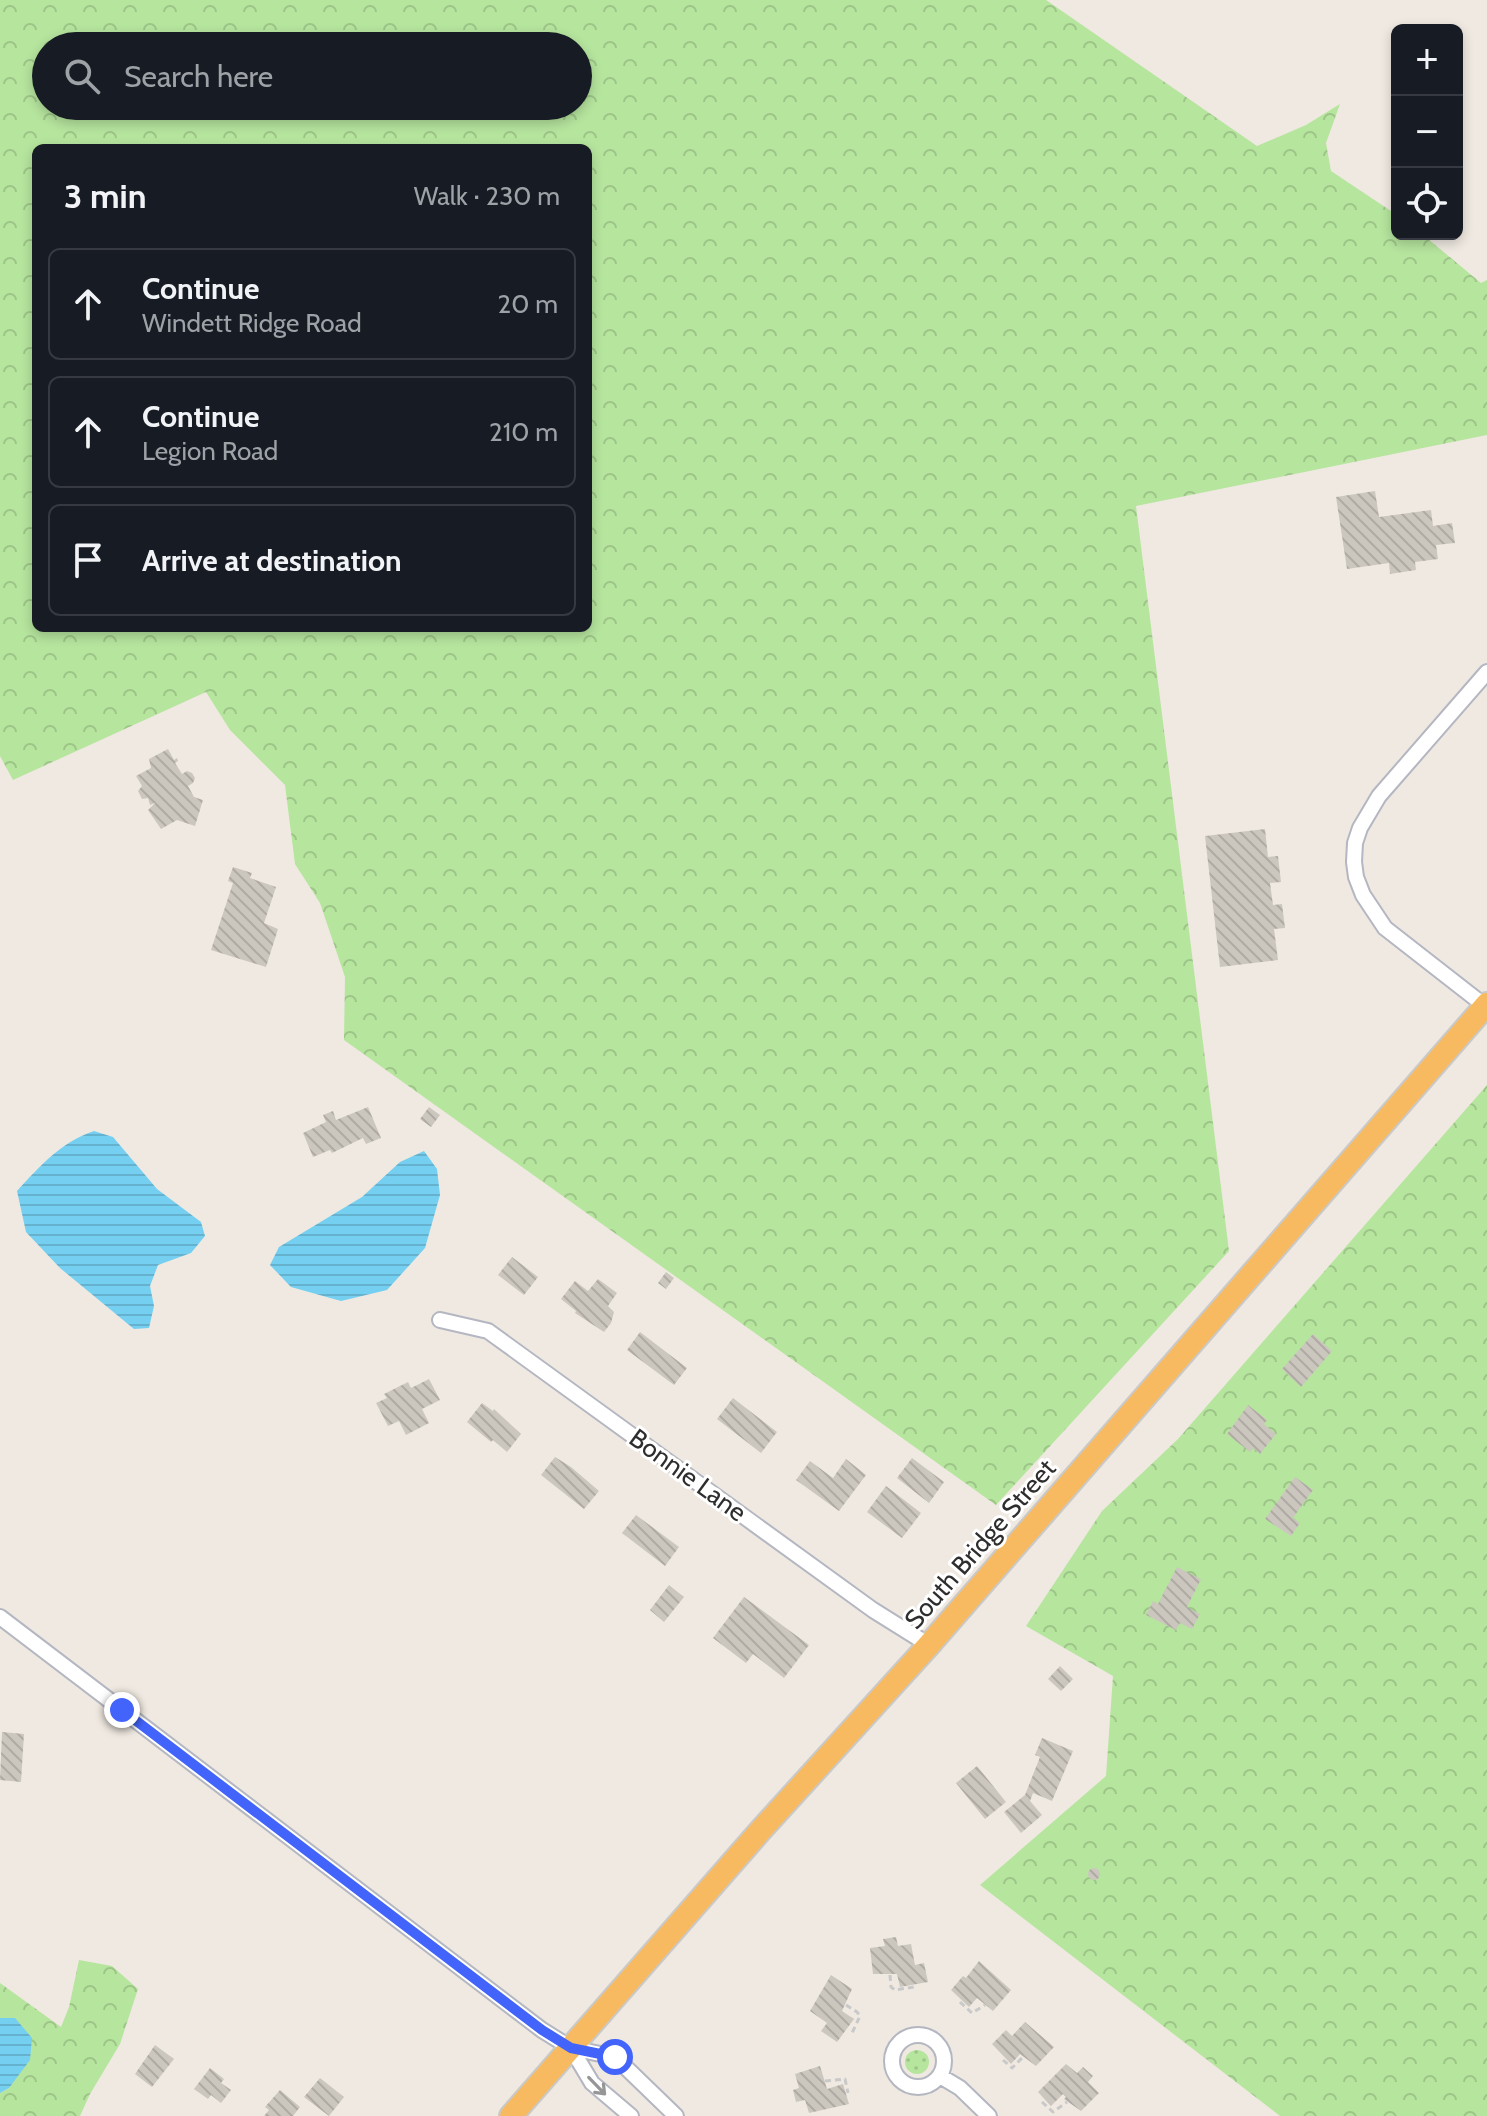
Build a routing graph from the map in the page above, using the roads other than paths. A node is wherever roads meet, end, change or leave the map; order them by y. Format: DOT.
graph roads {
  1 [pos="1487,672"];
  2 [pos="1486,1005"];
  3 [pos="440,1320"];
  4 [pos="0,1617"];
  5 [pos="929,1645"];
  6 [pos="571,2048"];
  7 [pos="940,2076"];
  8 [pos="511,2116"];
  9 [pos="631,2116"];
  10 [pos="676,2116"];
  11 [pos="989,2116"];
  1 -- 2 [label="street"];
  2 -- 5 [label="highway, South Bridge Street"];
  3 -- 5 [label="street, Bonnie Lane"];
  4 -- 6 [label="street"];
  5 -- 6 [label="highway, South Bridge Street"];
  6 -- 8 [label="highway, South Bridge Street"];
  6 -- 9 [label="street, one-way"];
  6 -- 10 [label="street"];
  7 -- 11 [label="street"];
}
